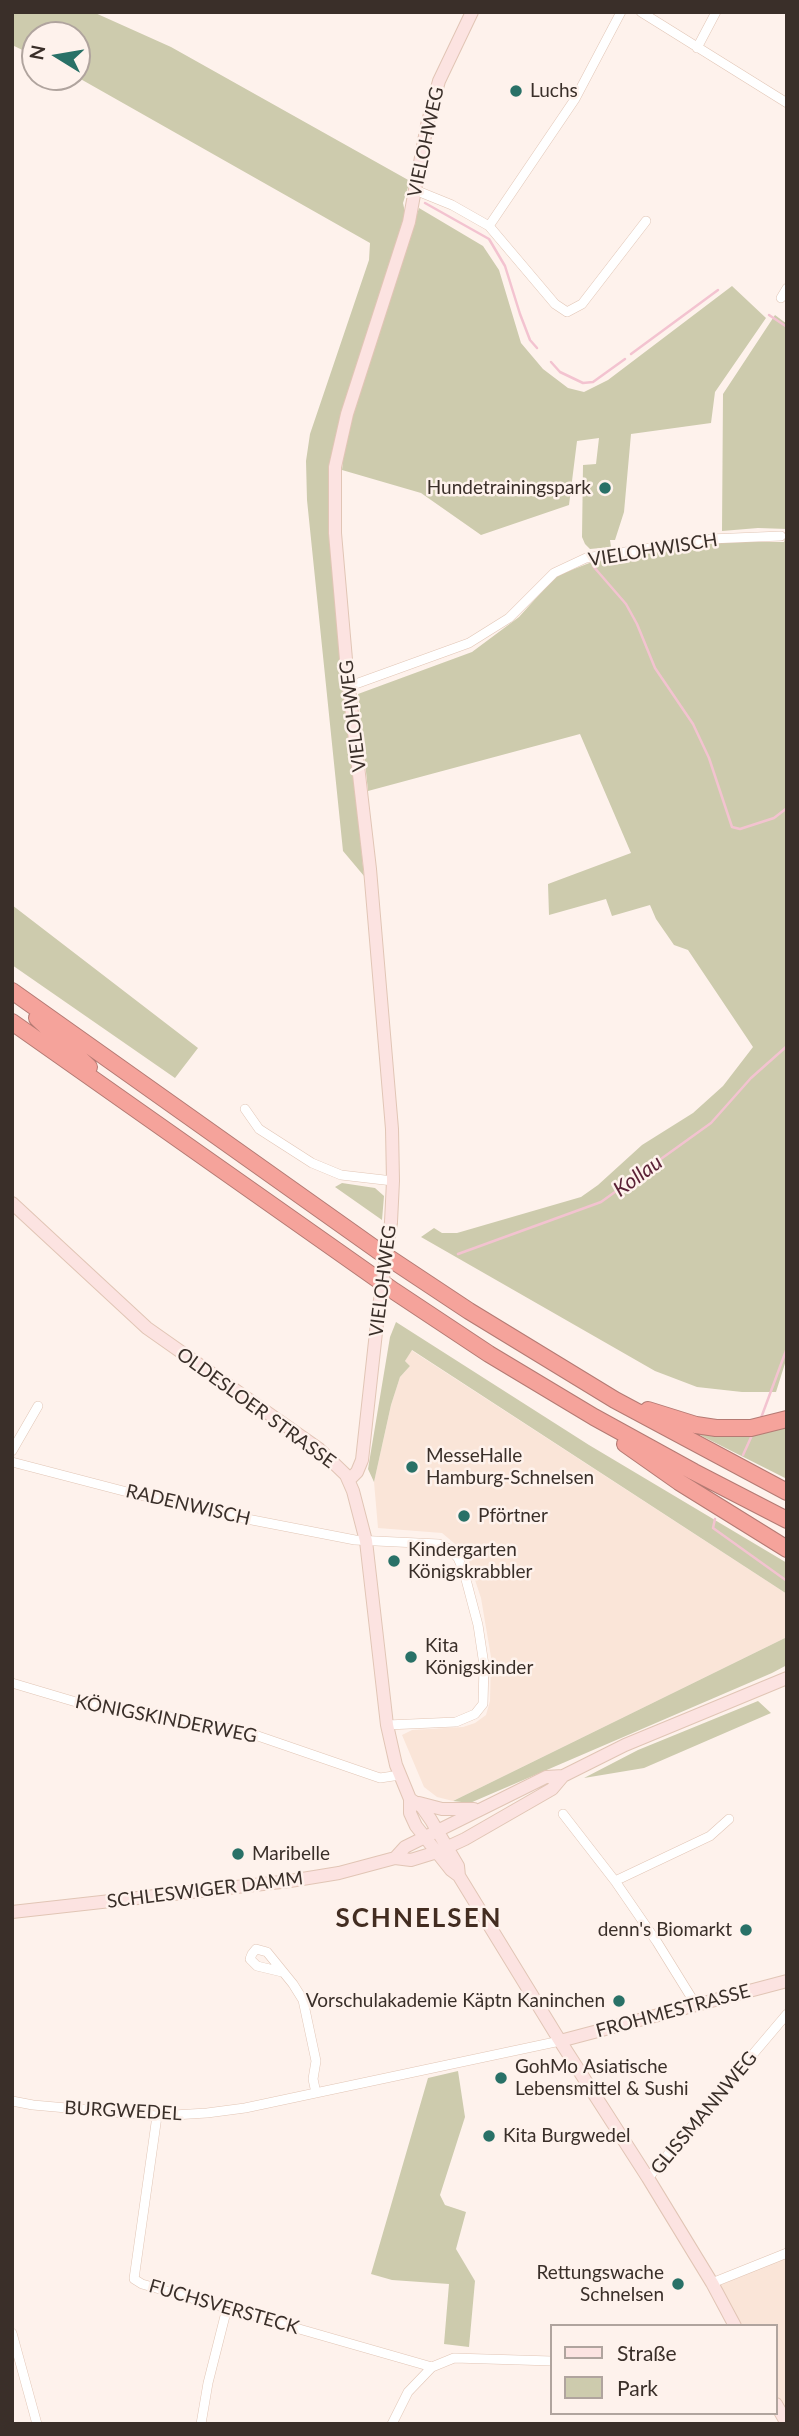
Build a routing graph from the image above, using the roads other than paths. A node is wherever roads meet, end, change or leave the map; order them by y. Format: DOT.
graph roads {
  1 [pos="472,12"];
  2 [pos="621,12"];
  3 [pos="641,12"];
  4 [pos="716,12"];
  5 [pos="697,48"];
  6 [pos="787,103"];
  7 [pos="415,190"];
  8 [pos="646,221"];
  9 [pos="489,226"];
  10 [pos="787,288"];
  11 [pos="781,298"];
  12 [pos="781,536"];
  13 [pos="350,686"];
  14 [pos="12,993"];
  15 [pos="12,1020"];
  16 [pos="65,1044"];
  17 [pos="145,1084"];
  18 [pos="132,1107"];
  19 [pos="245,1109"];
  20 [pos="393,1181"];
  21 [pos="12,1203"];
  22 [pos="615,1400"];
  23 [pos="38,1406"];
  24 [pos="594,1417"];
  25 [pos="787,1419"];
  26 [pos="363,1440"];
  27 [pos="12,1451"];
  28 [pos="12,1462"];
  29 [pos="341,1468"];
  30 [pos="349,1480"];
  31 [pos="787,1492"];
  32 [pos="787,1520"];
  33 [pos="366,1541"];
  34 [pos="787,1549"];
  35 [pos="787,1678"];
  36 [pos="12,1683"];
  37 [pos="387,1725"];
  38 [pos="400,1774"];
  39 [pos="563,1776"];
  40 [pos="412,1800"];
  41 [pos="481,1809"];
  42 [pos="563,1814"];
  43 [pos="729,1819"];
  44 [pos="437,1831"];
  45 [pos="425,1837"];
  46 [pos="442,1850"];
  47 [pos="395,1857"];
  48 [pos="615,1881"];
  49 [pos="12,1912"];
  50 [pos="282,1972"];
  51 [pos="787,1982"];
  52 [pos="696,2005"];
  53 [pos="787,2014"];
  54 [pos="560,2041"];
  55 [pos="316,2093"];
  56 [pos="12,2101"];
  57 [pos="157,2116"];
  58 [pos="648,2178"];
  59 [pos="787,2253"];
  60 [pos="712,2283"];
  61 [pos="227,2308"];
  62 [pos="734,2324"];
  63 [pos="13,2335"];
  64 [pos="550,2361"];
  65 [pos="432,2367"];
  66 [pos="778,2408"];
  67 [pos="37,2424"];
  68 [pos="201,2424"];
  69 [pos="392,2424"];
  70 [pos="787,2424"];
  1 -- 7 [label="main road, VIELOHWEG"];
  2 -- 9 [label="street"];
  3 -- 5 [label="street"];
  4 -- 5 [label="street"];
  5 -- 6 [label="street"];
  7 -- 9 [label="street"];
  7 -- 13 [label="main road, VIELOHWEG"];
  8 -- 9 [label="street"];
  10 -- 11 [label="street"];
  12 -- 13 [label="street, VIELOHWISCH"];
  13 -- 20 [label="main road, VIELOHWEG"];
  14 -- 16 [label="highway"];
  14 -- 17 [label="highway"];
  15 -- 16 [label="highway"];
  15 -- 18 [label="highway"];
  16 -- 17 [label="highway"];
  16 -- 18 [label="highway"];
  17 -- 22 [label="highway"];
  18 -- 24 [label="highway"];
  19 -- 20 [label="street"];
  20 -- 26 [label="main road, VIELOHWEG, bridge"];
  21 -- 29 [label="main road, OLDESLOER STRASSE"];
  22 -- 25 [label="highway"];
  22 -- 31 [label="highway"];
  23 -- 27 [label="street"];
  24 -- 32 [label="highway"];
  24 -- 34 [label="highway"];
  26 -- 29 [label="main road"];
  26 -- 30 [label="main road, VIELOHWEG"];
  28 -- 33 [label="street, RADENWISCH"];
  29 -- 30 [label="main road, OLDESLOER STRASSE"];
  30 -- 33 [label="main road, OLDESLOER STRASSE"];
  33 -- 37 [label="main road, OLDESLOER STRASSE"];
  33 -- 37 [label="street, RADENWISCH"];
  35 -- 39 [label="main road, SCHLESWIGER DAMM"];
  36 -- 38 [label="street, KÖNIGSKINDERWEG"];
  37 -- 38 [label="main road, OLDESLOER STRASSE"];
  38 -- 40 [label="main road, OLDESLOER STRASSE"];
  39 -- 41 [label="main road, SCHLESWIGER DAMM"];
  39 -- 46 [label="main road, SCHLESWIGER DAMM"];
  40 -- 41 [label="main road"];
  40 -- 44 [label="main road, OLDESLOER STRASSE"];
  40 -- 45 [label="main road, OLDESLOER STRASSE"];
  41 -- 44 [label="main road, SCHLESWIGER DAMM"];
  42 -- 48 [label="street"];
  43 -- 48 [label="street"];
  44 -- 45 [label="main road, SCHLESWIGER DAMM"];
  44 -- 46 [label="main road, OLDESLOER STRASSE"];
  45 -- 46 [label="main road, OLDESLOER STRASSE"];
  45 -- 47 [label="main road, SCHLESWIGER DAMM"];
  46 -- 47 [label="main road, SCHLESWIGER DAMM"];
  46 -- 54 [label="main road, OLDESLOER STRASSE"];
  47 -- 49 [label="main road, SCHLESWIGER DAMM"];
  48 -- 52 [label="street"];
  50 -- 55 [label="street"];
  51 -- 52 [label="main road, FROHMESTRASSE"];
  52 -- 54 [label="main road, FROHMESTRASSE"];
  53 -- 58 [label="street, GLISSMANNWEG"];
  54 -- 55 [label="street, BURGWEDEL"];
  54 -- 58 [label="main road, OLDESLOER STRASSE"];
  55 -- 57 [label="street, BURGWEDEL"];
  56 -- 57 [label="street, BURGWEDEL"];
  57 -- 61 [label="street, FUCHSVERSTECK"];
  58 -- 60 [label="main road, OLDESLOER STRASSE"];
  59 -- 60 [label="street"];
  60 -- 62 [label="main road, OLDESLOER STRASSE"];
  61 -- 65 [label="street, FUCHSVERSTECK"];
  61 -- 68 [label="street"];
  63 -- 67 [label="street"];
  64 -- 65 [label="street"];
  65 -- 69 [label="street"];
  66 -- 70 [label="main road"];
}
